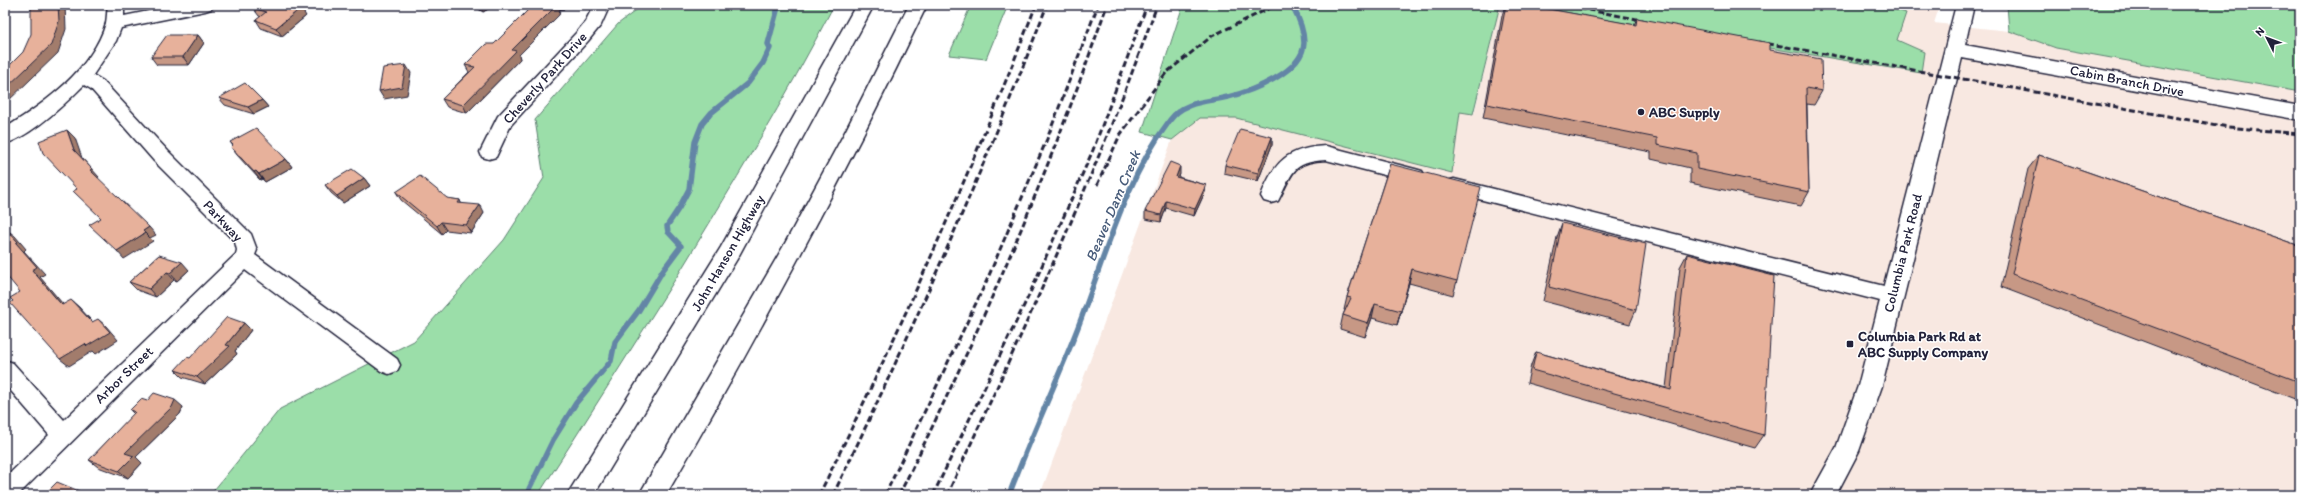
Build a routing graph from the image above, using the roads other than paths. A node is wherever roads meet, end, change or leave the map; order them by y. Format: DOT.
graph roads {
  1 [pos="116,5"];
  2 [pos="206,5"];
  3 [pos="602,5"];
  4 [pos="865,5"];
  5 [pos="918,5"];
  6 [pos="1965,5"];
  7 [pos="114,24"];
  8 [pos="1955,50"];
  9 [pos="83,77"];
  10 [pos="2300,113"];
  11 [pos="5,137"];
  12 [pos="489,152"];
  13 [pos="1271,196"];
  14 [pos="244,258"];
  15 [pos="1892,296"];
  16 [pos="389,365"];
  17 [pos="5,369"];
  18 [pos="701,411"];
  19 [pos="63,435"];
  20 [pos="5,493"];
  21 [pos="580,495"];
  22 [pos="652,495"];
  23 [pos="663,495"];
  24 [pos="1823,495"];
  1 -- 7 [label="street"];
  2 -- 7 [label="street"];
  3 -- 12 [label="street, Cheverly Park Drive"];
  4 -- 21 [label="main road, John Hanson Highway"];
  5 -- 18 [label="main road"];
  6 -- 8 [label="main road, Columbia Park Road"];
  7 -- 9 [label="street"];
  8 -- 10 [label="main road, Cabin Branch Drive"];
  8 -- 15 [label="main road, Columbia Park Road"];
  9 -- 11 [label="street"];
  9 -- 14 [label="street, Parkway"];
  13 -- 15 [label="street"];
  14 -- 16 [label="street, Parkway"];
  14 -- 19 [label="street, Arbor Street"];
  15 -- 24 [label="main road, Columbia Park Road"];
  17 -- 19 [label="street"];
  18 -- 22 [label="main road"];
  18 -- 23 [label="main road"];
  19 -- 20 [label="street, Arbor Street"];
}
